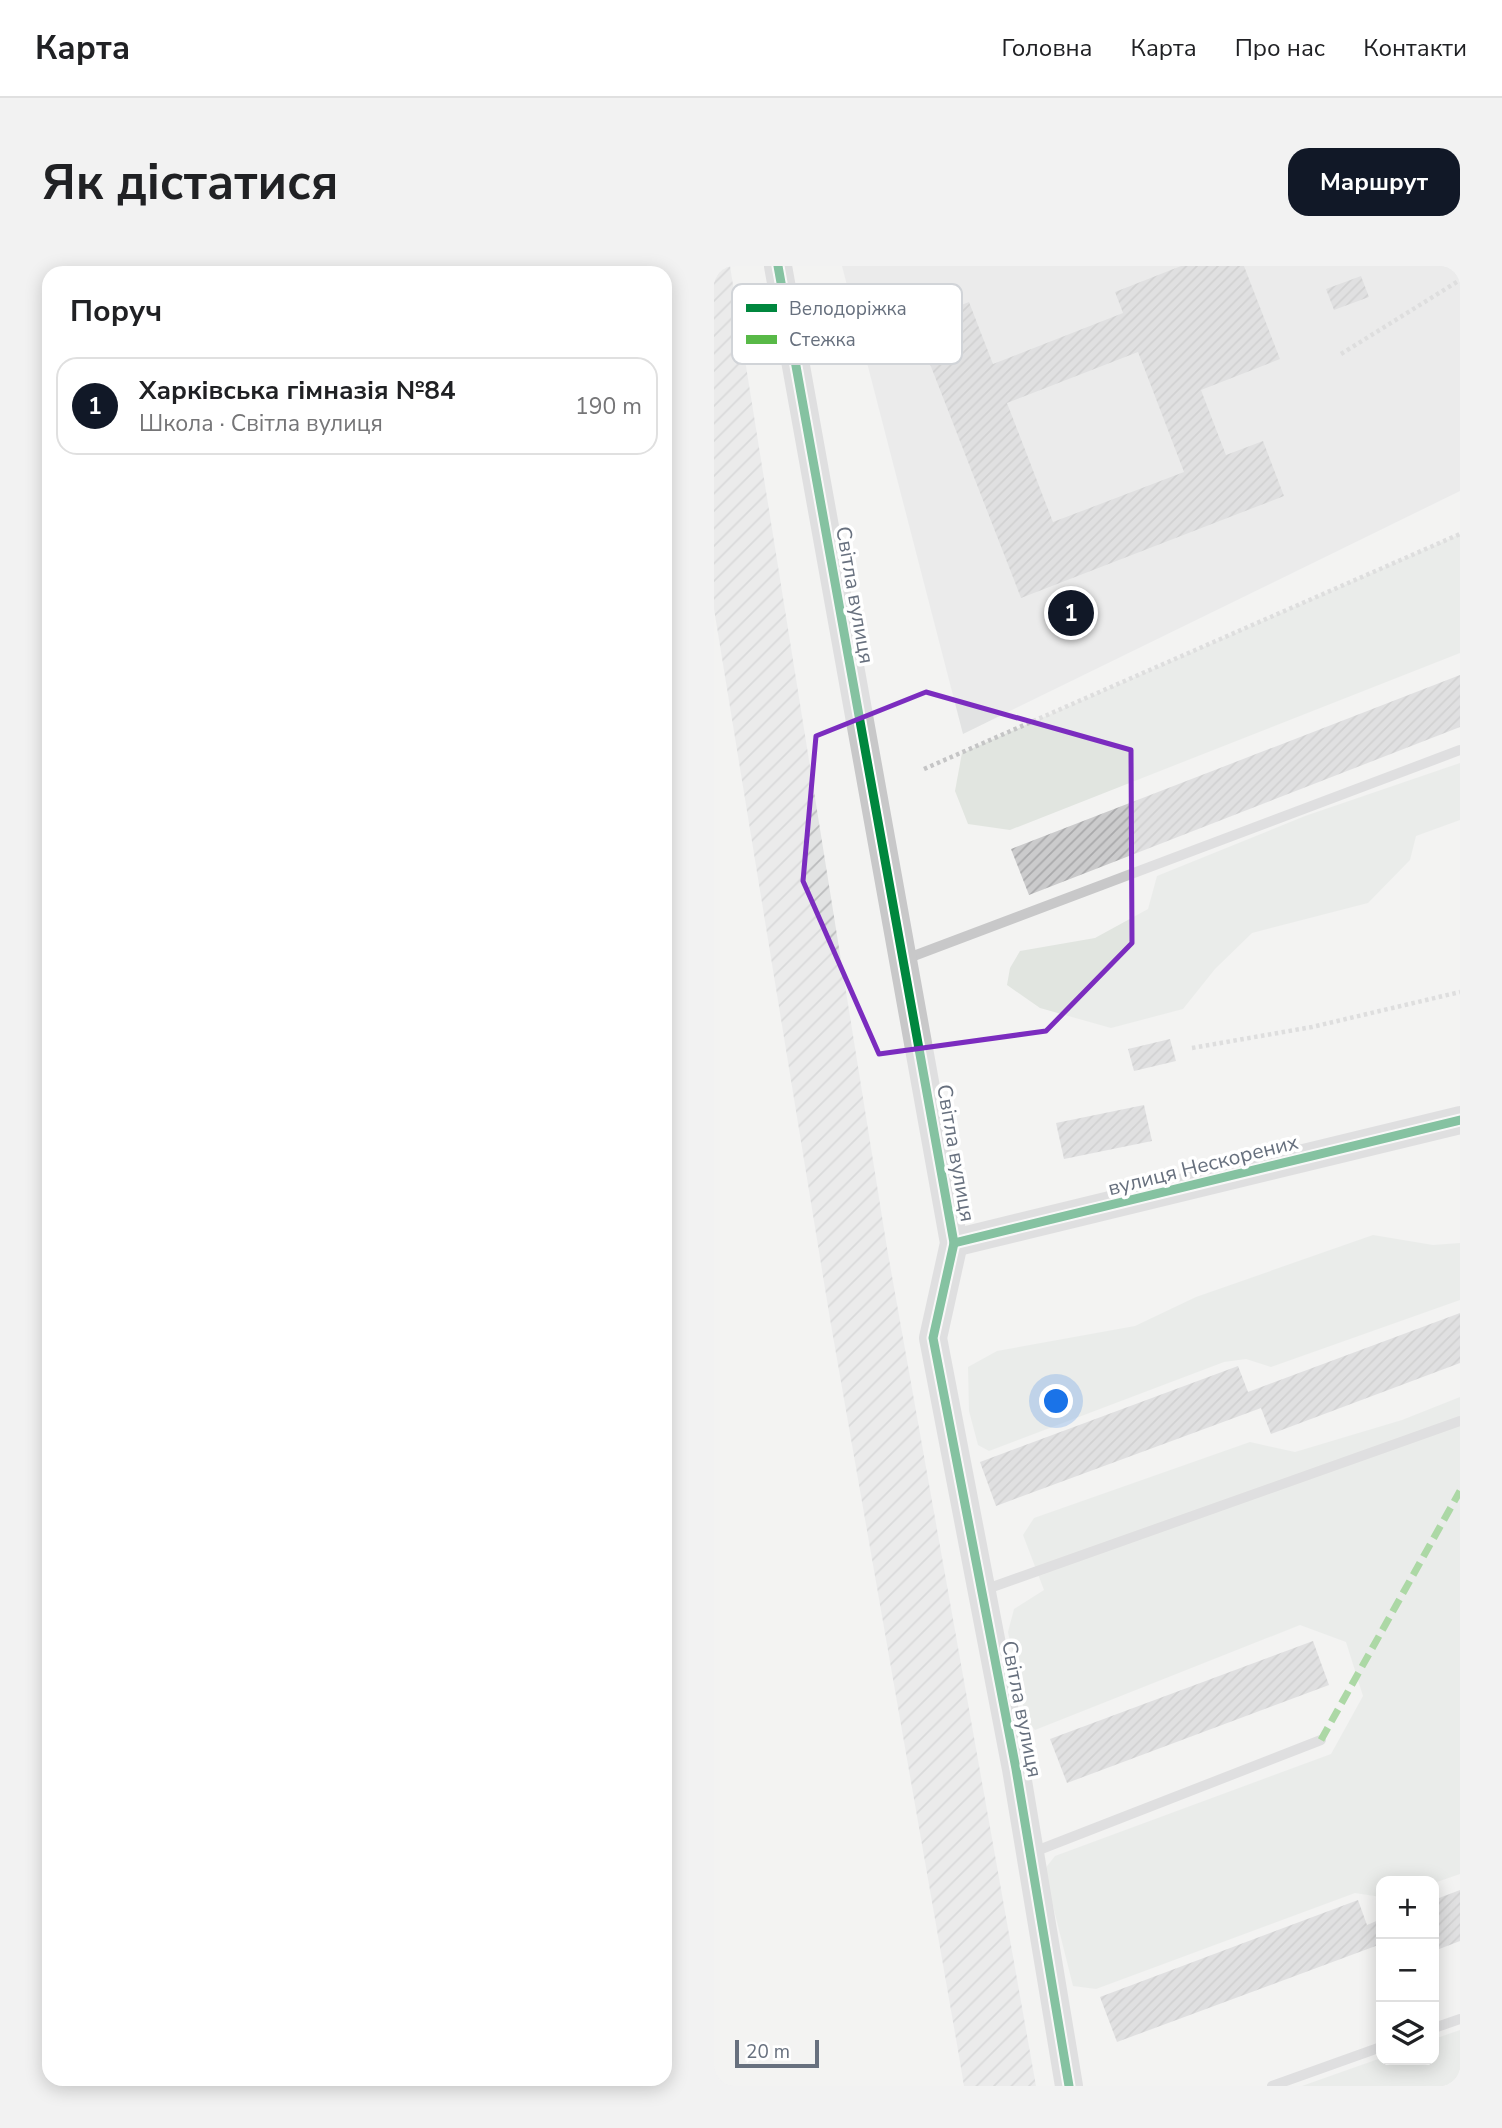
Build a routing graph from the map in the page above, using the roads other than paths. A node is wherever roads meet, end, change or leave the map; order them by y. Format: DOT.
graph roads {
  1 [pos="778,266"];
  2 [pos="781,284"];
  3 [pos="796,364"];
  4 [pos="1460,750"];
  5 [pos="903,960"];
  6 [pos="1460,1120"];
  7 [pos="954,1243"];
  8 [pos="1460,1421"];
  9 [pos="982,1591"];
  10 [pos="1321,1740"];
  11 [pos="1031,1853"];
  12 [pos="1460,2018"];
  13 [pos="1439,2026"];
  14 [pos="1376,2049"];
  15 [pos="1069,2086"];
  16 [pos="1272,2086"];
  1 -- 2 [label="street, Світла вулиця"];
  3 -- 5 [label="street, Світла вулиця"];
  4 -- 5 [label="lane"];
  5 -- 7 [label="street, Світла вулиця"];
  6 -- 7 [label="street, вулиця Нескорених"];
  7 -- 9 [label="street, Світла вулиця"];
  8 -- 9 [label="lane"];
  9 -- 11 [label="street, Світла вулиця"];
  10 -- 11 [label="lane"];
  11 -- 15 [label="street, Світла вулиця"];
  12 -- 13 [label="lane"];
  14 -- 16 [label="lane"];
}
